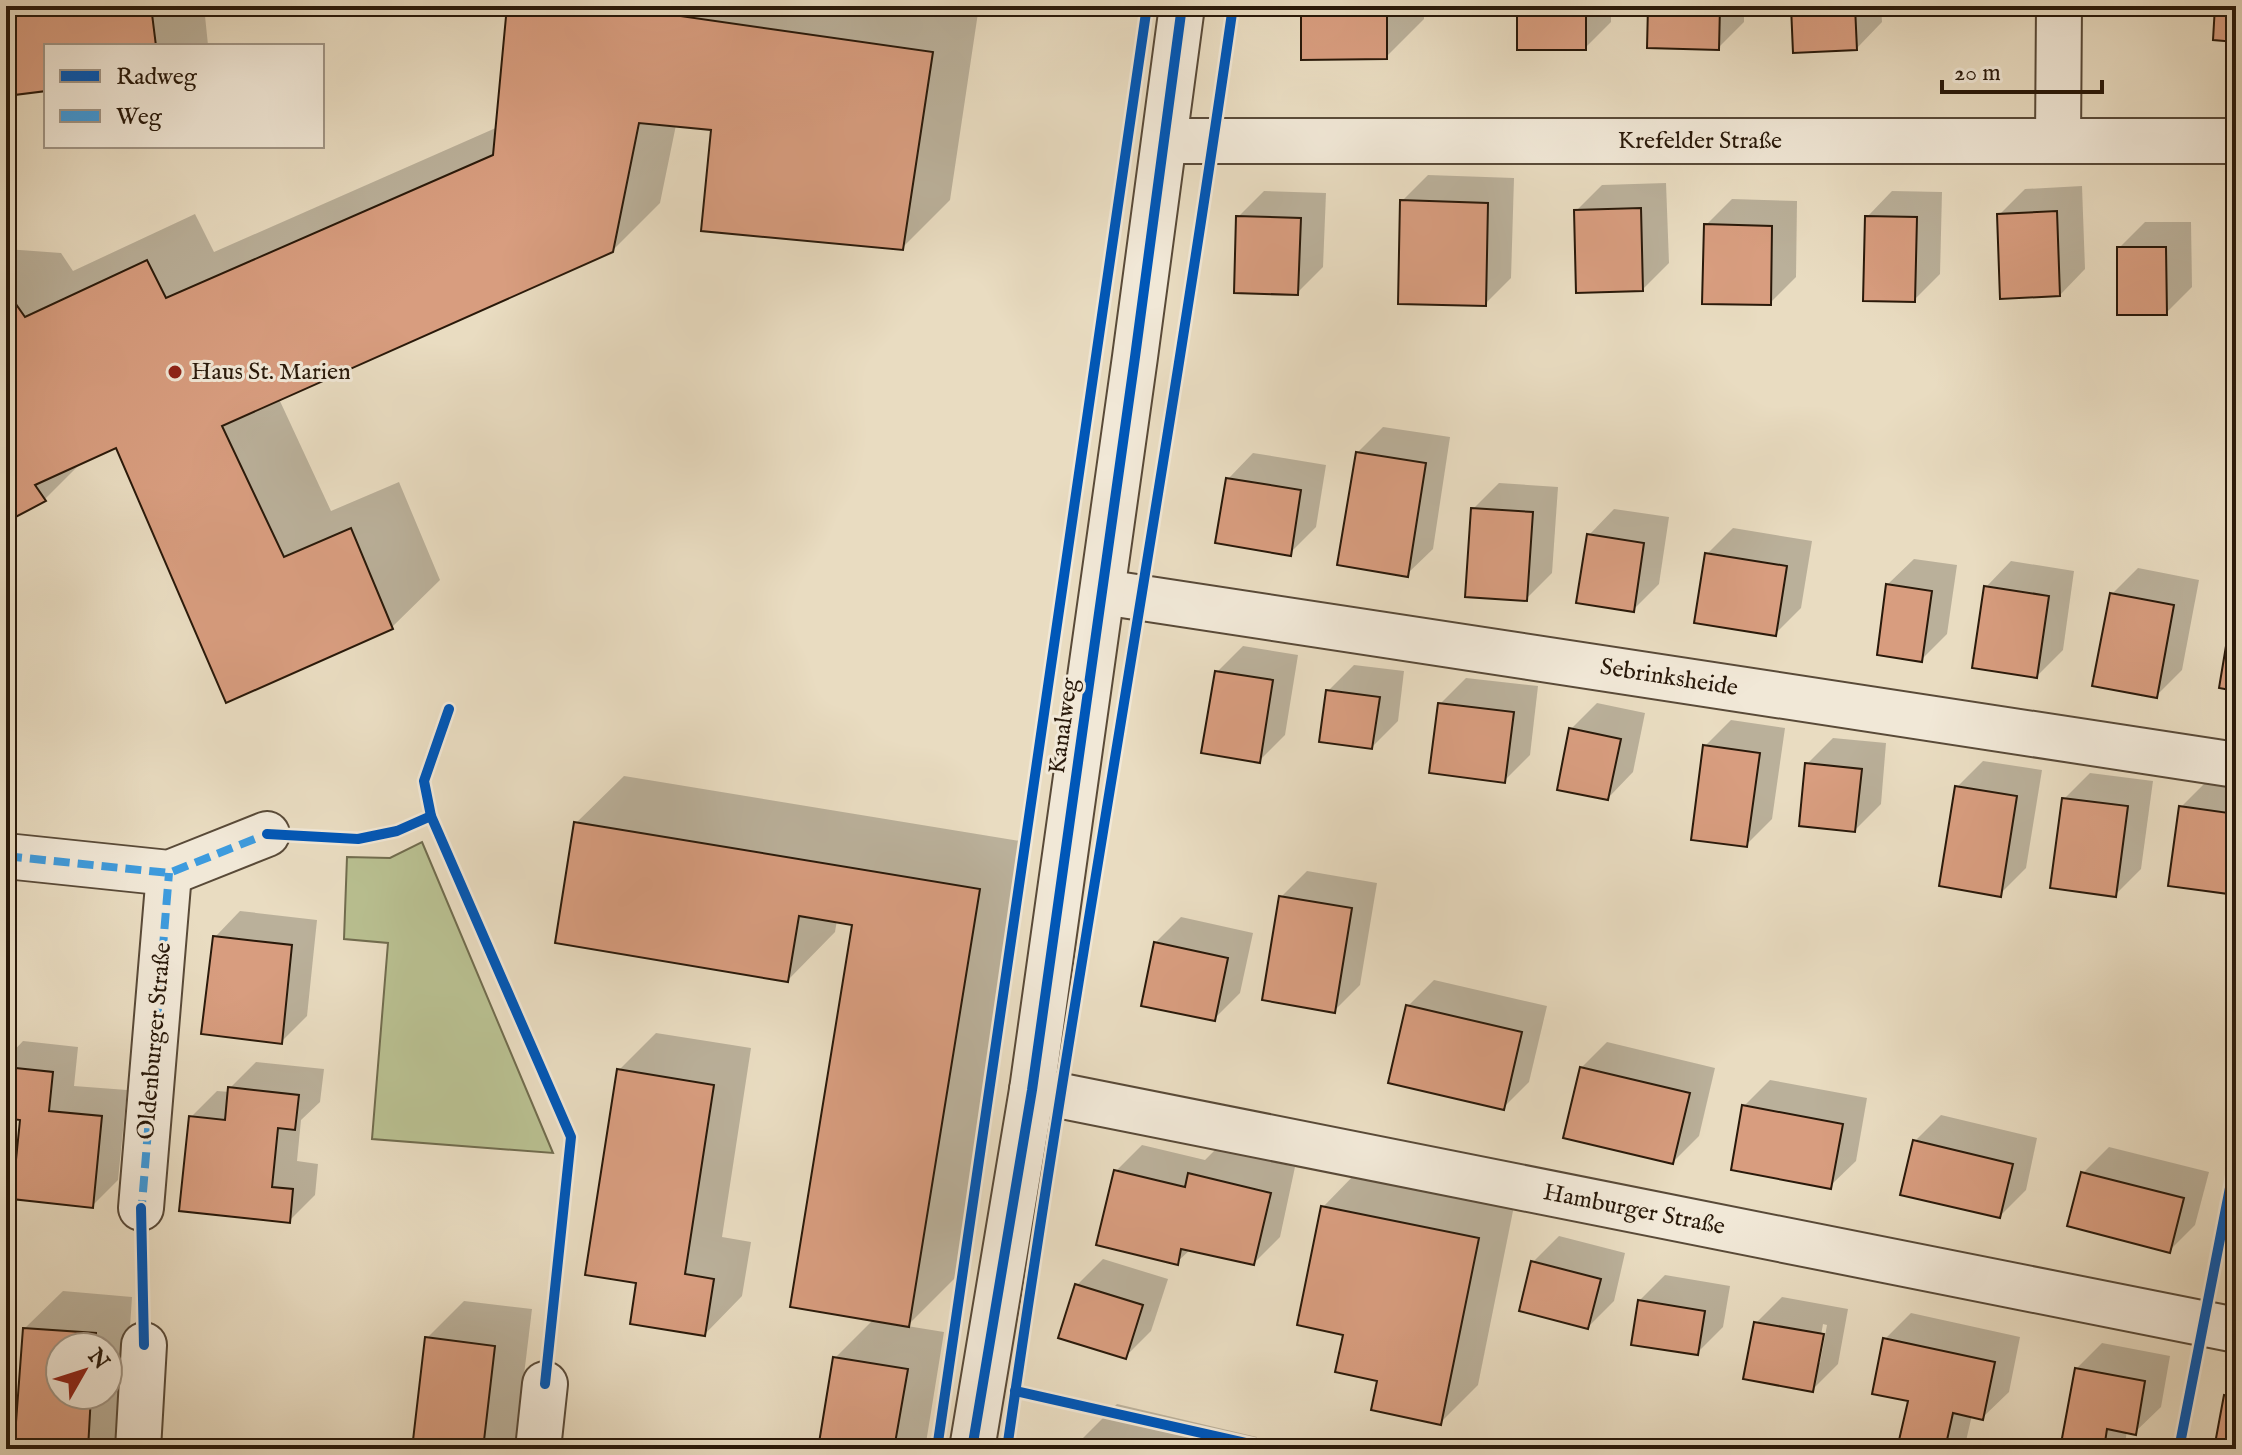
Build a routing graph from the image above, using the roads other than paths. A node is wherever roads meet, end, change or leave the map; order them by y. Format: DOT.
graph roads {
  1 [pos="1182,6"];
  2 [pos="2059,6"];
  3 [pos="2058,140"];
  4 [pos="1165,141"];
  5 [pos="2236,141"];
  6 [pos="1103,592"];
  7 [pos="2236,765"];
  8 [pos="267,834"];
  9 [pos="6,856"];
  10 [pos="169,873"];
  11 [pos="1032,1090"];
  12 [pos="141,1208"];
  13 [pos="2236,1330"];
  14 [pos="144,1345"];
  15 [pos="545,1384"];
  16 [pos="138,1449"];
  17 [pos="538,1449"];
  18 [pos="972,1449"];
  1 -- 4 [label="street, Kanalweg"];
  2 -- 3 [label="street"];
  3 -- 4 [label="street, Krefelder Straße"];
  3 -- 5 [label="street, Krefelder Straße"];
  4 -- 6 [label="street, Kanalweg"];
  6 -- 7 [label="street, Sebrinksheide"];
  6 -- 11 [label="street, Kanalweg"];
  8 -- 10 [label="street"];
  9 -- 10 [label="street"];
  10 -- 12 [label="street, Oldenburger Straße"];
  11 -- 13 [label="street, Hamburger Straße"];
  11 -- 18 [label="street, Kanalweg"];
  14 -- 16 [label="street"];
  15 -- 17 [label="street"];
}
